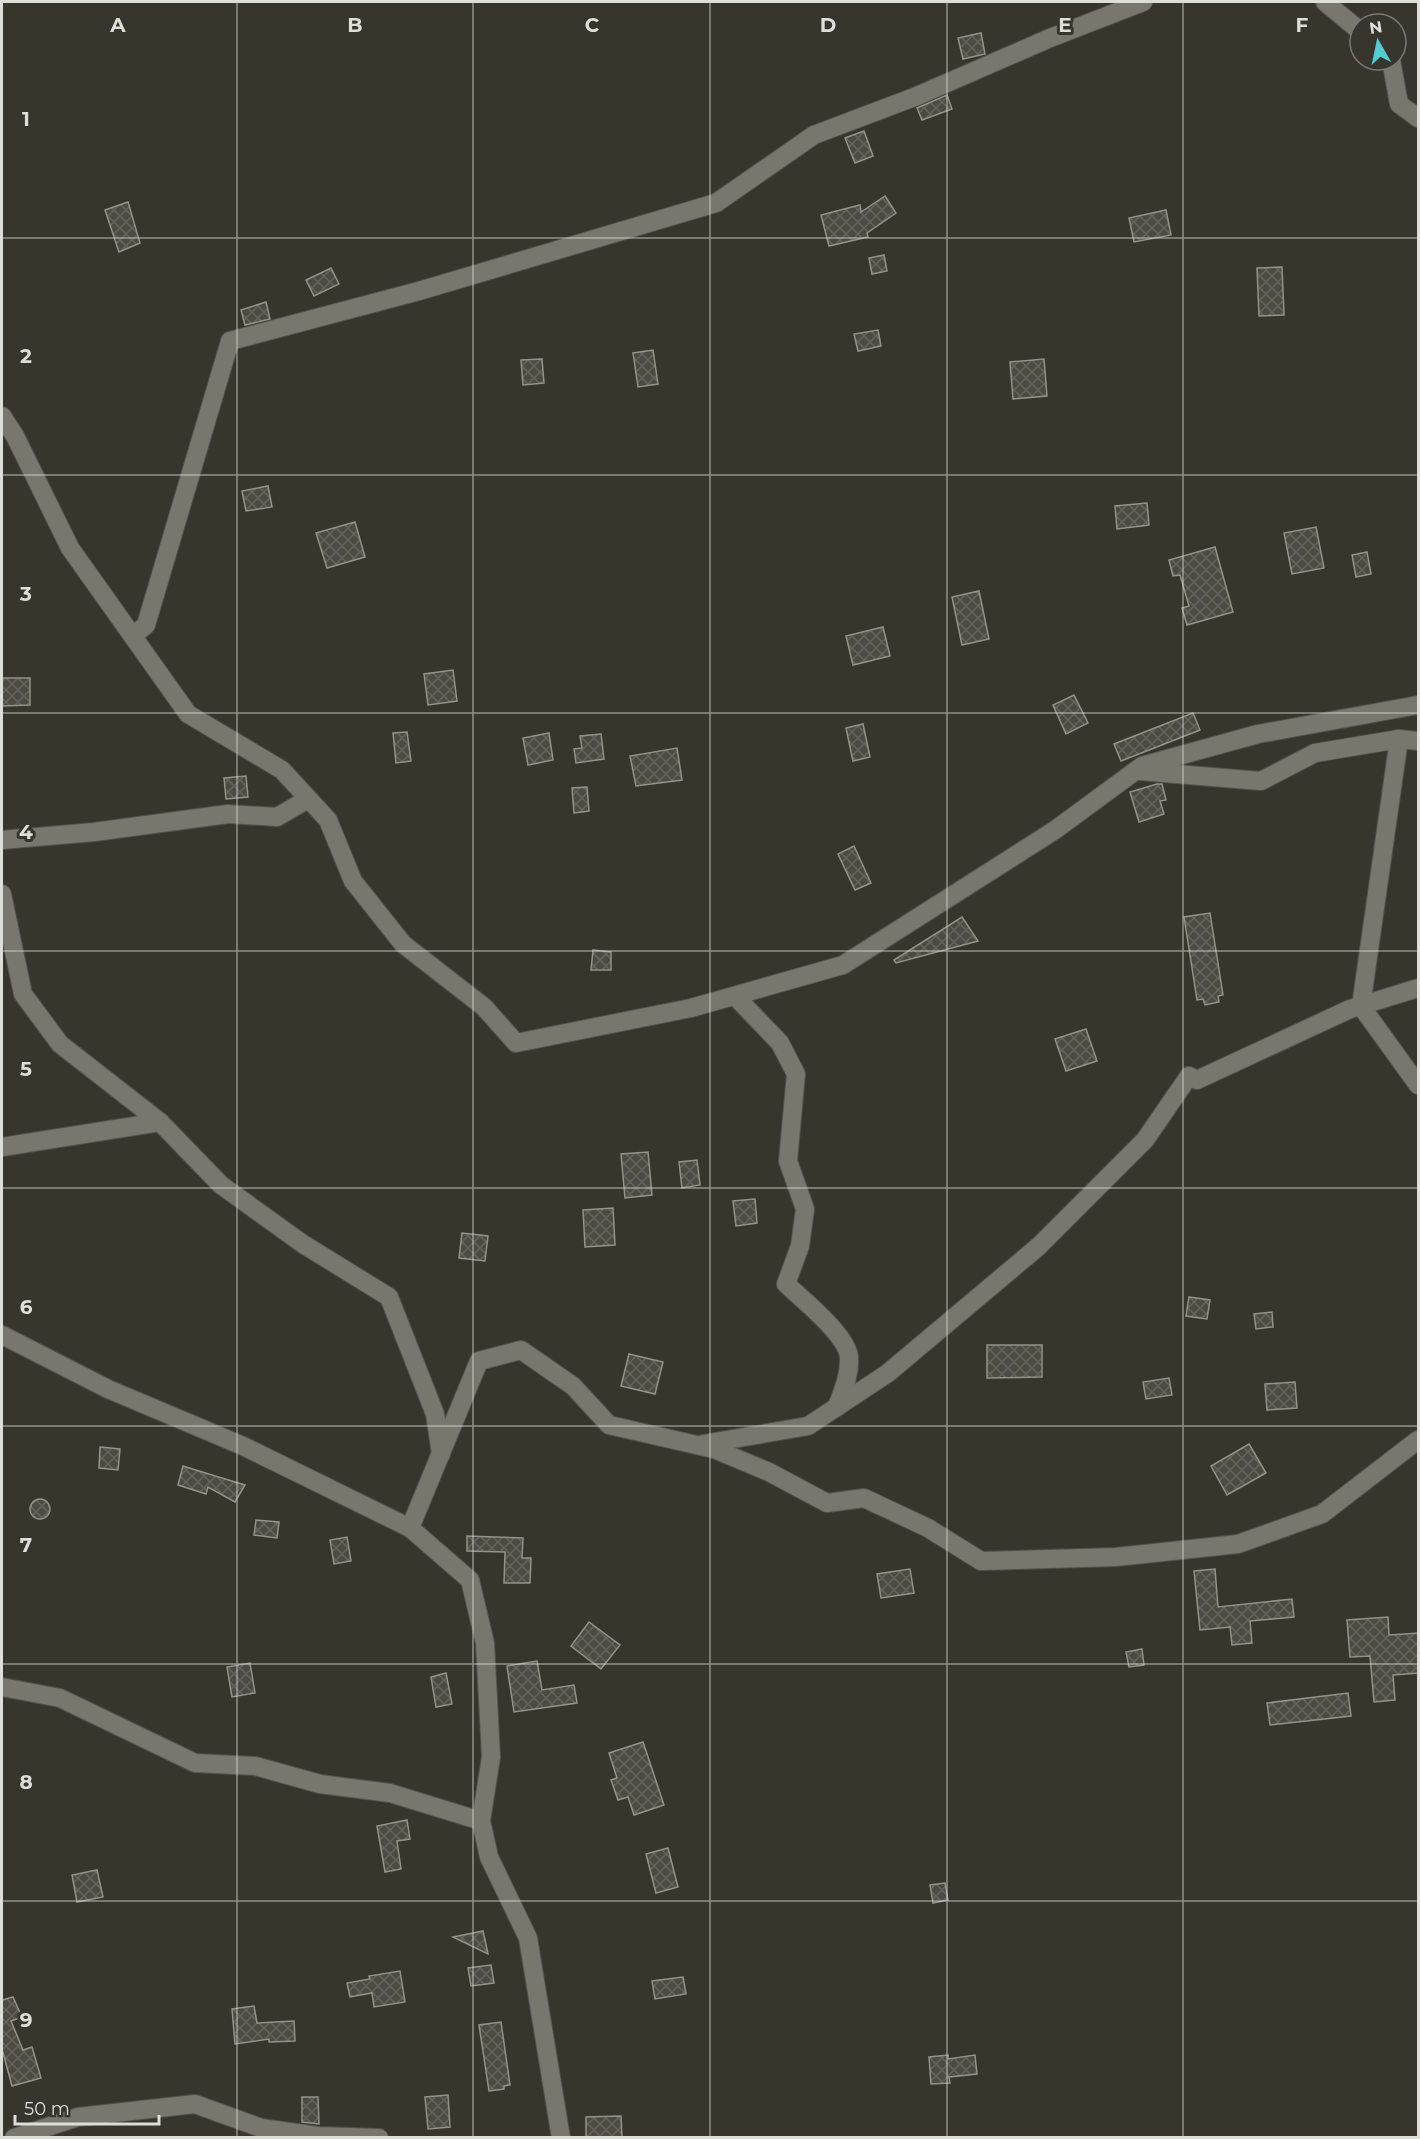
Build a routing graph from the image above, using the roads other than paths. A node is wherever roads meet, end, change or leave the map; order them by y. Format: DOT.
graph roads {
  1 [pos="1143,2"];
  2 [pos="1325,2"];
  3 [pos="1348,21"];
  4 [pos="1393,72"];
  5 [pos="1419,118"];
  6 [pos="2,416"];
  7 [pos="133,636"];
  8 [pos="1419,705"];
  9 [pos="1399,739"];
  10 [pos="1419,741"];
  11 [pos="1136,771"];
  12 [pos="308,799"];
  13 [pos="2,840"];
  14 [pos="2,894"];
  15 [pos="1419,988"];
  16 [pos="735,996"];
  17 [pos="1361,1006"];
  18 [pos="1419,1085"];
  19 [pos="160,1122"];
  20 [pos="2,1147"];
  21 [pos="2,1335"];
  22 [pos="837,1407"];
  23 [pos="1419,1440"];
  24 [pos="698,1445"];
  25 [pos="441,1454"];
  26 [pos="410,1528"];
  27 [pos="2,1687"];
  28 [pos="481,1821"];
  29 [pos="14,2138"];
  30 [pos="379,2138"];
  31 [pos="561,2138"];
  1 -- 7 [label="street"];
  2 -- 3 [label="street"];
  4 -- 5 [label="street"];
  6 -- 7 [label="street"];
  7 -- 12 [label="street"];
  8 -- 11 [label="street"];
  9 -- 10 [label="street"];
  9 -- 11 [label="street"];
  9 -- 17 [label="street"];
  11 -- 16 [label="street"];
  12 -- 13 [label="street"];
  12 -- 16 [label="street"];
  14 -- 19 [label="street"];
  15 -- 17 [label="street"];
  16 -- 22 [label="street"];
  17 -- 18 [label="street"];
  17 -- 22 [label="street"];
  19 -- 20 [label="street"];
  19 -- 25 [label="street"];
  21 -- 26 [label="street"];
  22 -- 24 [label="street"];
  23 -- 24 [label="street"];
  24 -- 25 [label="street"];
  25 -- 26 [label="street"];
  26 -- 28 [label="street"];
  27 -- 28 [label="street"];
  28 -- 31 [label="street"];
  29 -- 30 [label="street"];
}
